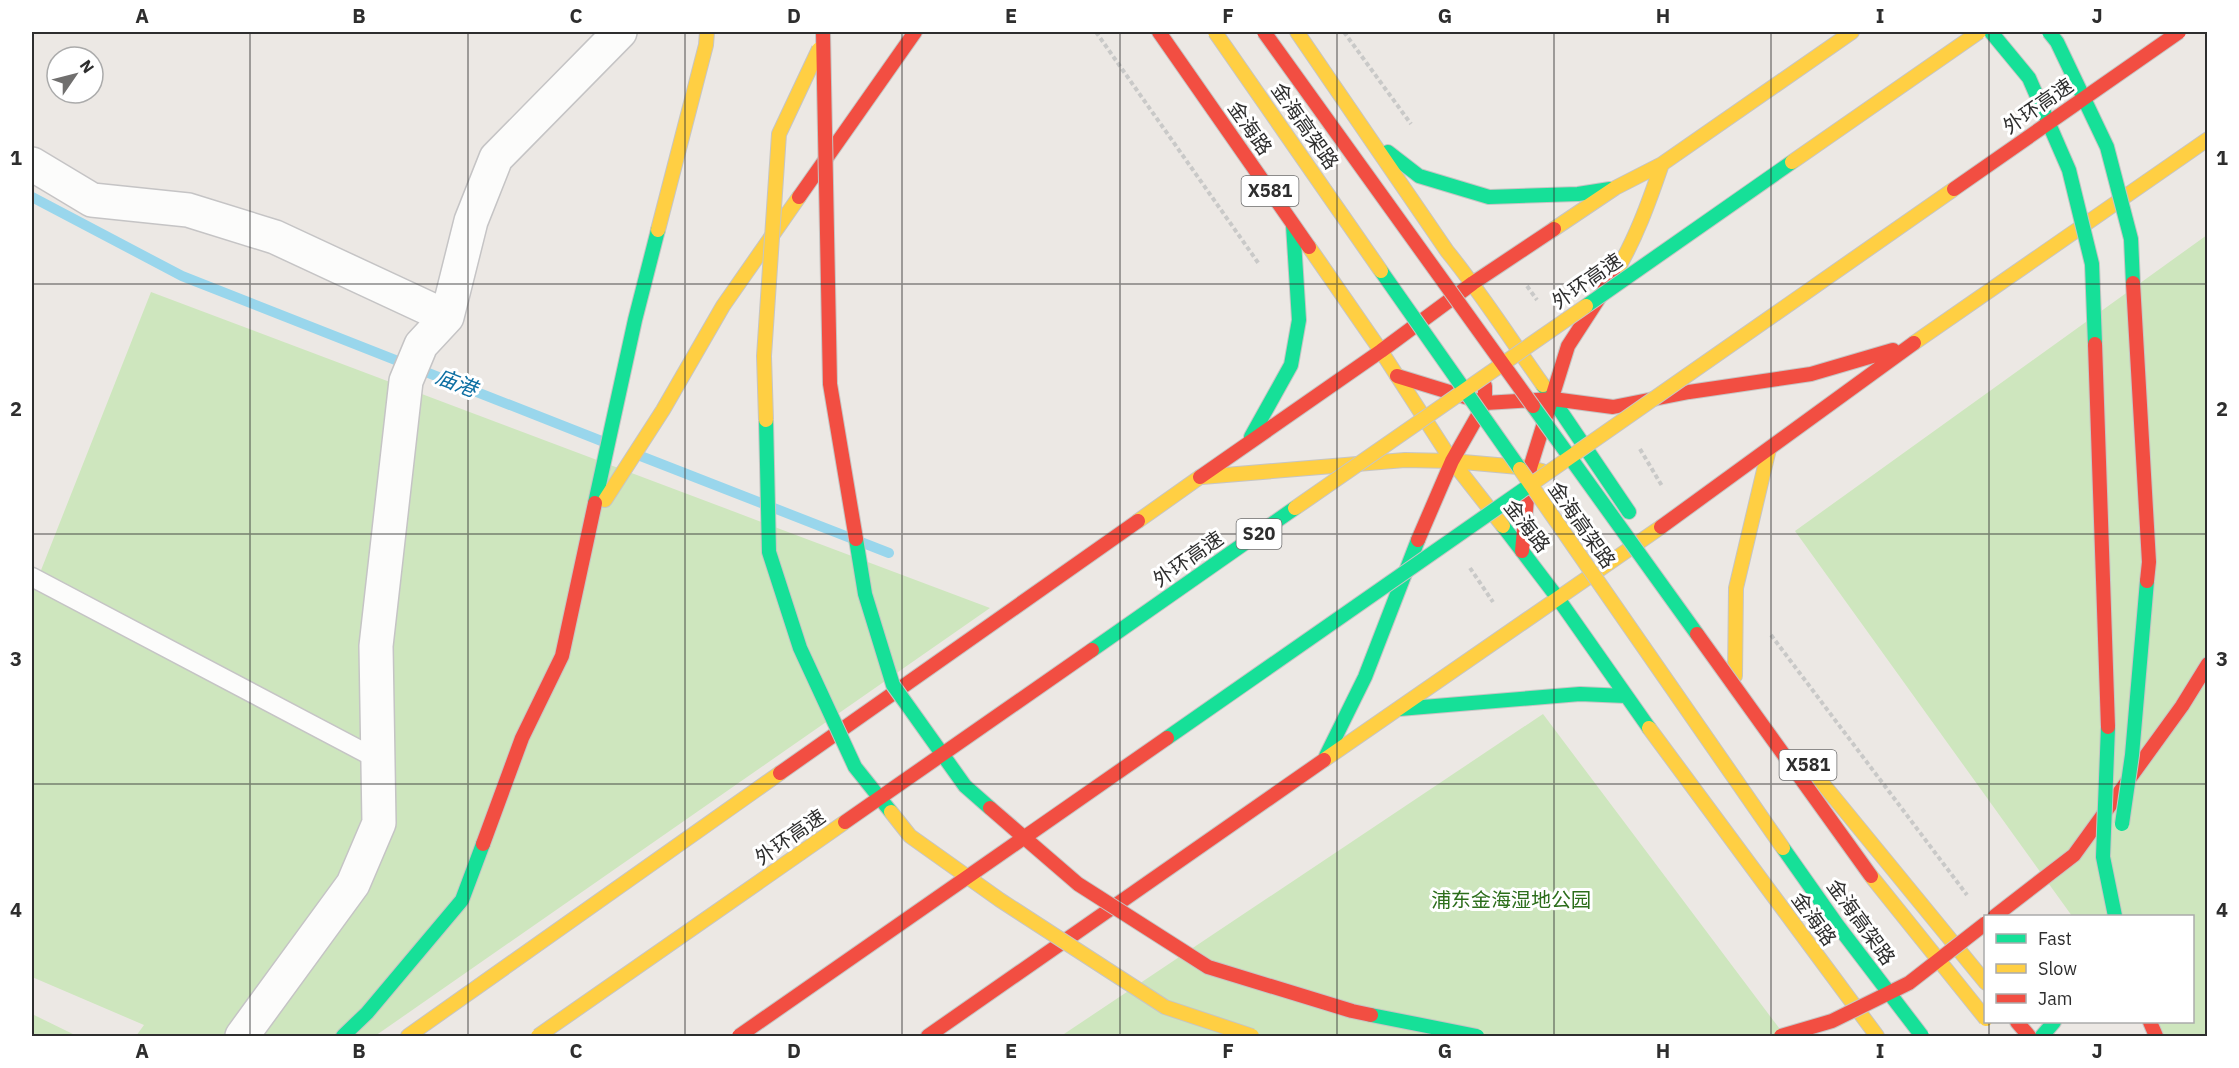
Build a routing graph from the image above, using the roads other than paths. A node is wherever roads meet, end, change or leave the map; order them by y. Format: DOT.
graph roads {
  1 [pos="620,32"];
  2 [pos="707,32"];
  3 [pos="825,32"];
  4 [pos="915,32"];
  5 [pos="1159,32"];
  6 [pos="1215,32"];
  7 [pos="1264,32"];
  8 [pos="1297,32"];
  9 [pos="1852,32"];
  10 [pos="1978,32"];
  11 [pos="1991,32"];
  12 [pos="2049,32"];
  13 [pos="2179,32"];
  14 [pos="1345,103"];
  15 [pos="2208,139"];
  16 [pos="32,164"];
  17 [pos="1662,164"];
  18 [pos="1615,188"];
  19 [pos="1293,225"];
  20 [pos="1473,283"];
  21 [pos="1489,310"];
  22 [pos="447,317"];
  23 [pos="1914,343"];
  24 [pos="1381,351"];
  25 [pos="1397,376"];
  26 [pos="1553,399"];
  27 [pos="1485,403"];
  28 [pos="1247,444"];
  29 [pos="1769,449"];
  30 [pos="1452,461"];
  31 [pos="1530,468"];
  32 [pos="1200,477"];
  33 [pos="1616,495"];
  34 [pos="593,518"];
  35 [pos="1640,527"];
  36 [pos="1522,551"];
  37 [pos="32,577"];
  38 [pos="1557,597"];
  39 [pos="2208,664"];
  40 [pos="1735,676"];
  41 [pos="1626,696"];
  42 [pos="1398,709"];
  43 [pos="377,759"];
  44 [pos="1324,760"];
  45 [pos="1996,915"];
  46 [pos="2100,915"];
  47 [pos="2115,915"];
  48 [pos="1984,925"];
  49 [pos="1984,981"];
  50 [pos="1984,1017"];
  51 [pos="2018,1023"];
  52 [pos="2053,1023"];
  53 [pos="242,1036"];
  54 [pos="343,1036"];
  55 [pos="408,1036"];
  56 [pos="538,1036"];
  57 [pos="739,1036"];
  58 [pos="928,1036"];
  59 [pos="1252,1036"];
  60 [pos="1477,1036"];
  61 [pos="1781,1036"];
  62 [pos="1876,1036"];
  63 [pos="1922,1036"];
  64 [pos="2029,1036"];
  65 [pos="2042,1036"];
  1 -- 22 [label="street"];
  2 -- 34 [label="main road"];
  3 -- 59 [label="main road, bridge"];
  3 -- 60 [label="main road, bridge"];
  4 -- 34 [label="main road, bridge"];
  5 -- 19 [label="main road, 金海路 / X581"];
  6 -- 63 [label="main road, 金海高架路, bridge"];
  7 -- 50 [label="main road, 金海高架路, bridge"];
  8 -- 14 [label="main road, X581"];
  9 -- 17 [label="main road"];
  10 -- 56 [label="main road, 外环高速 / S20, bridge"];
  11 -- 47 [label="main road, bridge"];
  12 -- 46 [label="main road, bridge"];
  13 -- 57 [label="main road, 外环高速, bridge"];
  14 -- 18 [label="main road"];
  14 -- 20 [label="main road, X581"];
  15 -- 23 [label="main road"];
  16 -- 22 [label="street"];
  17 -- 18 [label="main road"];
  17 -- 26 [label="main road"];
  18 -- 20 [label="main road"];
  19 -- 24 [label="main road, 金海路 / X581"];
  19 -- 28 [label="main road"];
  20 -- 21 [label="main road, X581"];
  20 -- 24 [label="main road"];
  21 -- 26 [label="main road, X581"];
  21 -- 27 [label="main road"];
  22 -- 43 [label="street"];
  23 -- 26 [label="main road"];
  23 -- 29 [label="main road"];
  24 -- 25 [label="main road, 金海路 / X581"];
  24 -- 28 [label="main road"];
  25 -- 27 [label="main road"];
  25 -- 30 [label="main road, 金海路 / X581"];
  26 -- 27 [label="main road"];
  26 -- 31 [label="main road"];
  26 -- 33 [label="main road, X581"];
  27 -- 30 [label="main road"];
  28 -- 32 [label="main road"];
  29 -- 35 [label="main road"];
  29 -- 40 [label="main road"];
  30 -- 31 [label="main road"];
  30 -- 32 [label="main road"];
  30 -- 36 [label="main road, 金海路 / X581"];
  30 -- 44 [label="main road"];
  31 -- 33 [label="main road"];
  31 -- 36 [label="main road"];
  32 -- 55 [label="main road"];
  33 -- 35 [label="main road, X581"];
  34 -- 54 [label="main road"];
  35 -- 38 [label="main road"];
  35 -- 40 [label="main road, X581"];
  36 -- 38 [label="main road, 金海路 / X581"];
  37 -- 43 [label="lane"];
  38 -- 41 [label="main road, 金海路 / X581"];
  38 -- 42 [label="main road"];
  39 -- 45 [label="main road, bridge"];
  40 -- 49 [label="main road, X581"];
  41 -- 42 [label="main road"];
  41 -- 62 [label="main road, 金海路 / X581"];
  42 -- 44 [label="main road"];
  43 -- 53 [label="street"];
  44 -- 58 [label="main road"];
  48 -- 61 [label="main road, bridge"];
  51 -- 64 [label="main road"];
  52 -- 65 [label="main road"];
}
